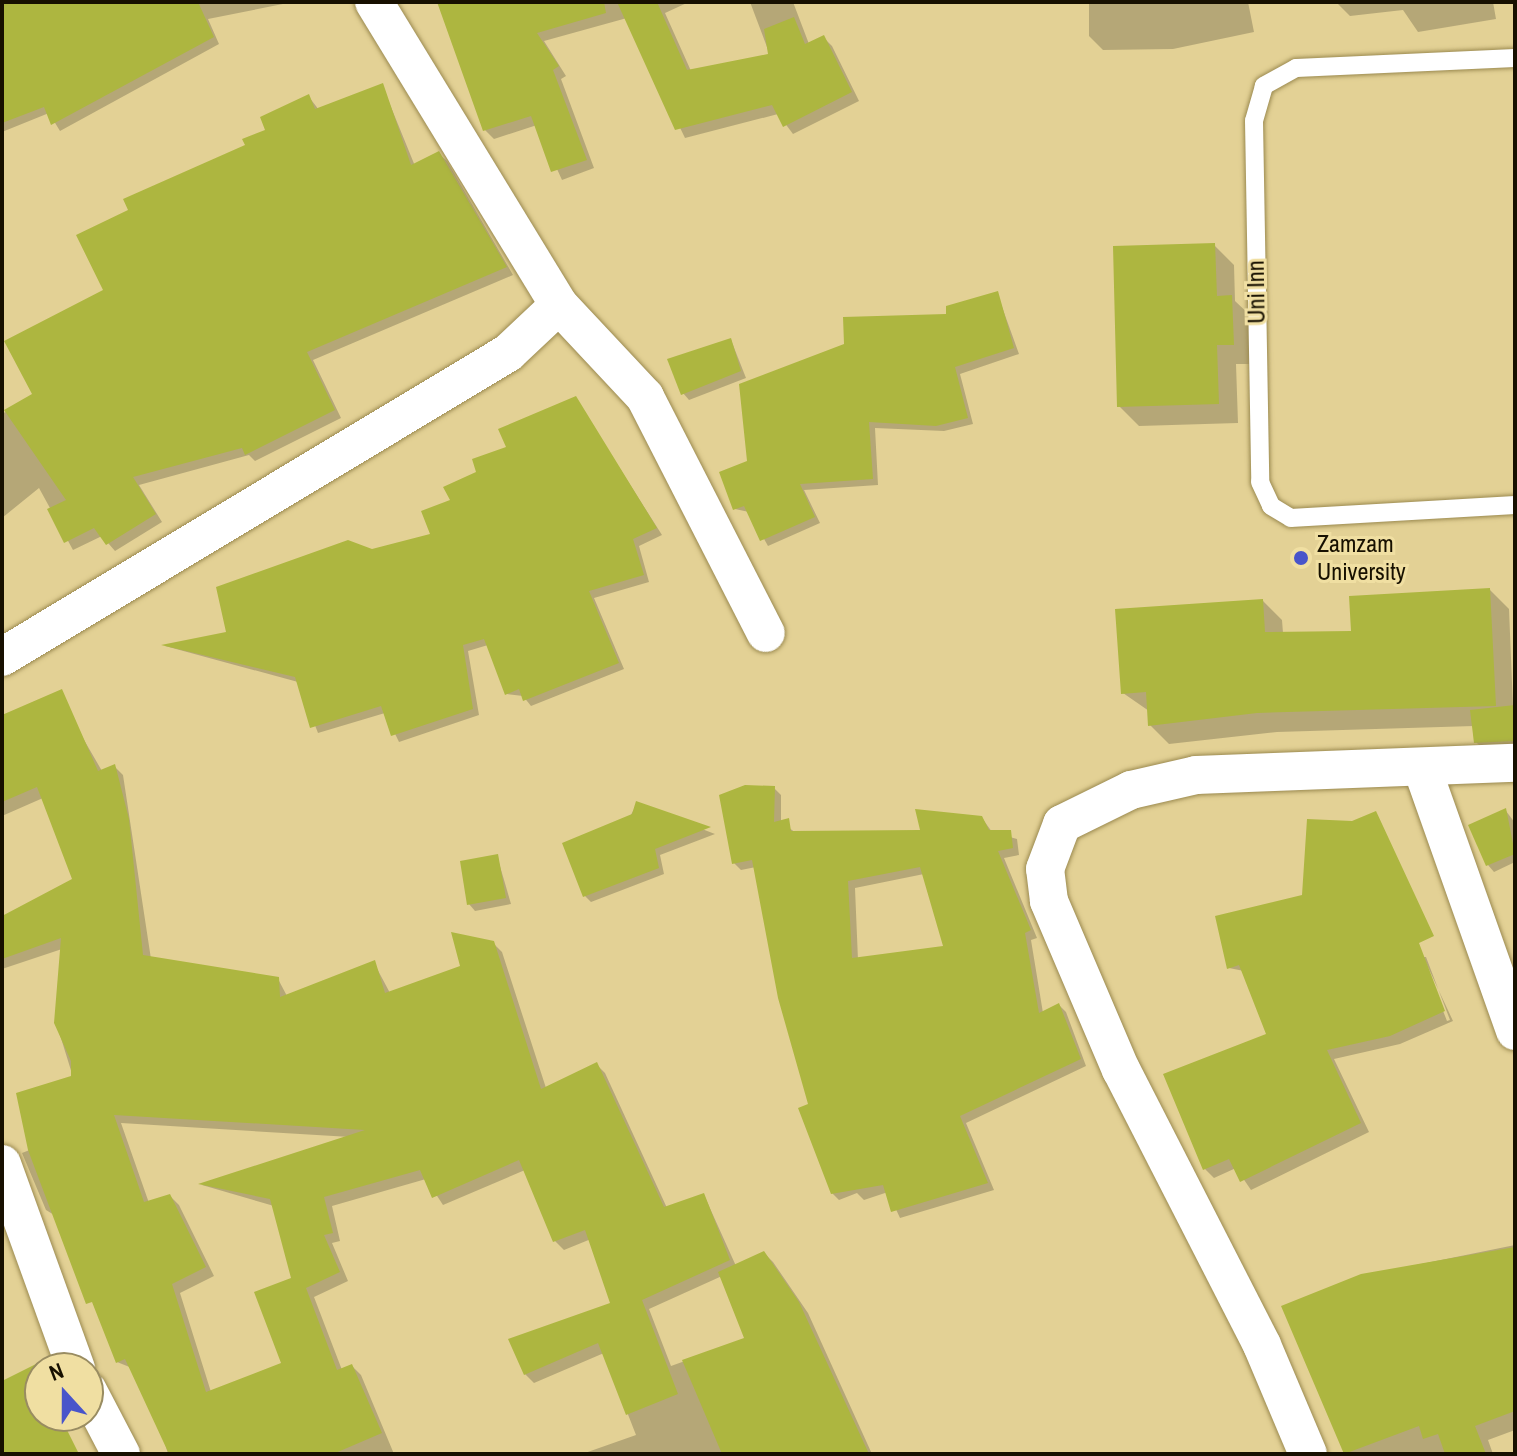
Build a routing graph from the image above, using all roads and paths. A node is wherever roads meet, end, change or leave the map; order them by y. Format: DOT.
graph roads {
  1 [pos="374,2"];
  2 [pos="1515,58"];
  3 [pos="559,305"];
  4 [pos="1515,505"];
  5 [pos="766,633"];
  6 [pos="2,657"];
  7 [pos="1515,763"];
  8 [pos="1422,768"];
  9 [pos="1515,1031"];
  10 [pos="2,1164"];
  11 [pos="70,1352"];
  12 [pos="104,1422"];
  13 [pos="121,1454"];
  14 [pos="1308,1454"];
  1 -- 3 [label="street"];
  2 -- 4 [label="lane, Uni Inn"];
  3 -- 5 [label="street"];
  3 -- 6 [label="street"];
  7 -- 8 [label="street"];
  8 -- 9 [label="street"];
  8 -- 14 [label="street"];
  10 -- 11 [label="street"];
  12 -- 13 [label="street"];
}
